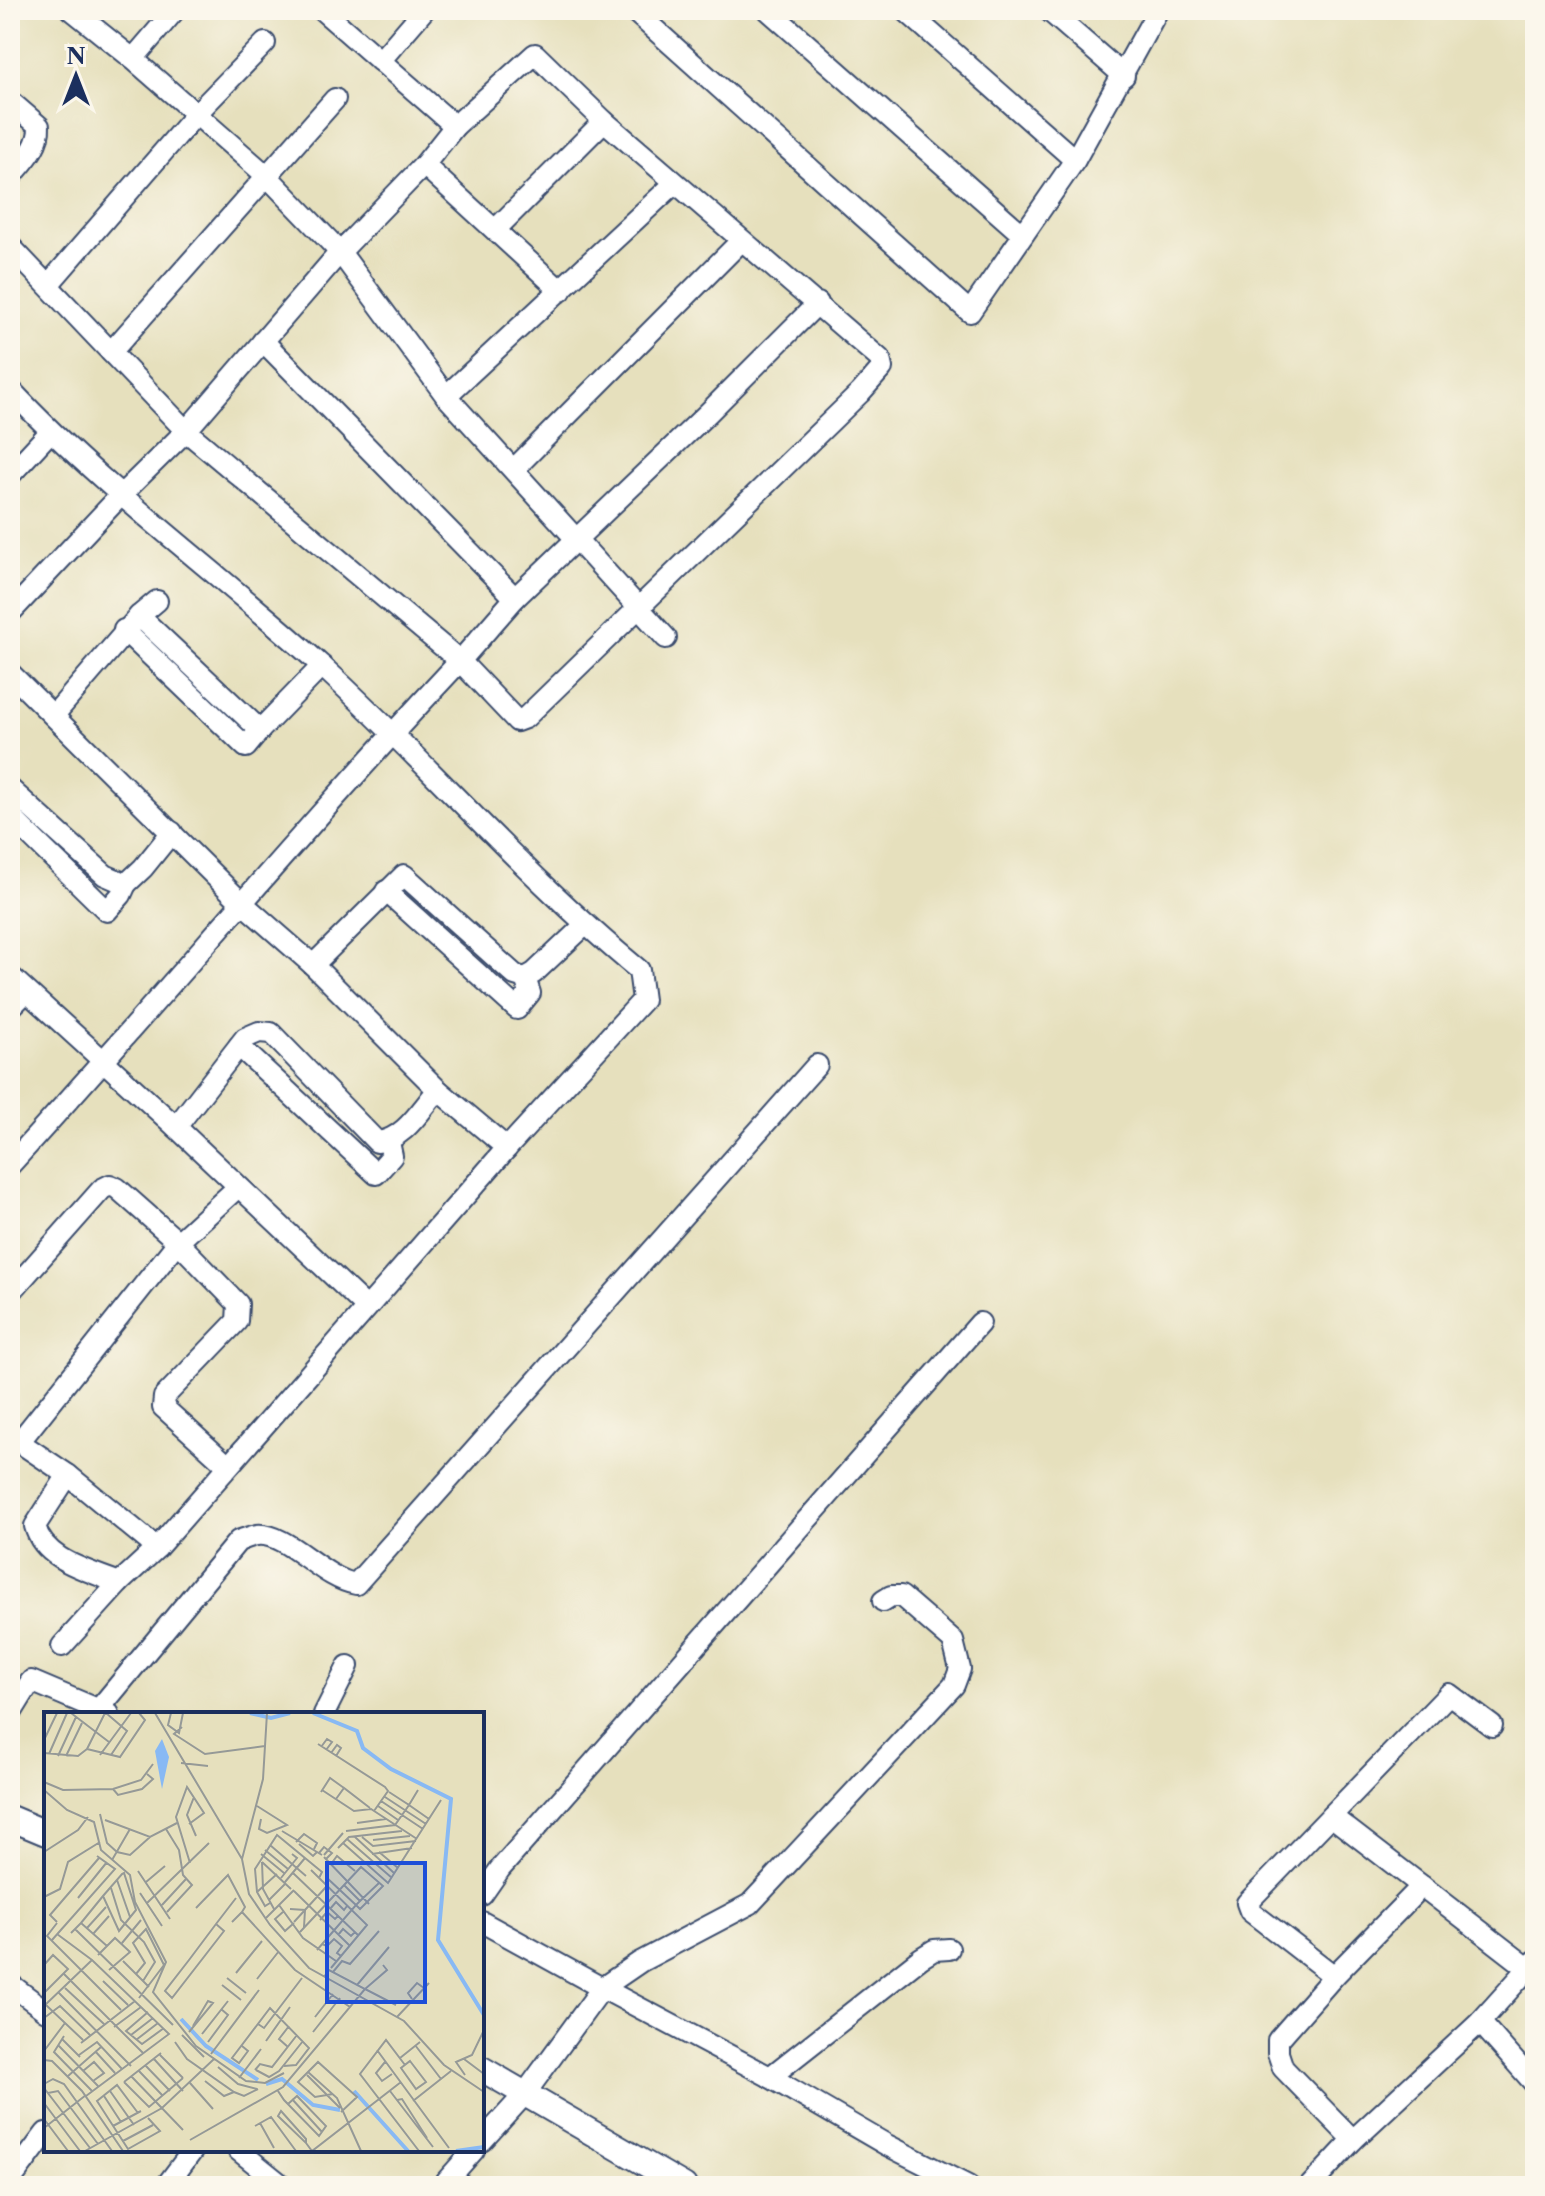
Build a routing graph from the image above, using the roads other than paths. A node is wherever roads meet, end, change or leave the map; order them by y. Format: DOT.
graph roads {
  1 [pos="72,10"];
  2 [pos="175,10"];
  3 [pos="322,10"];
  4 [pos="424,10"];
  5 [pos="633,10"];
  6 [pos="768,10"];
  7 [pos="905,10"];
  8 [pos="1048,10"];
  9 [pos="1158,10"];
  10 [pos="265,43"];
  11 [pos="133,59"];
  12 [pos="380,61"];
  13 [pos="1124,76"];
  14 [pos="335,99"];
  15 [pos="10,101"];
  16 [pos="196,114"];
  17 [pos="604,121"];
  18 [pos="455,126"];
  19 [pos="1075,160"];
  20 [pos="424,165"];
  21 [pos="268,177"];
  22 [pos="10,178"];
  23 [pos="675,183"];
  24 [pos="496,229"];
  25 [pos="1023,235"];
  26 [pos="741,241"];
  27 [pos="10,246"];
  28 [pos="340,252"];
  29 [pos="48,285"];
  30 [pos="561,291"];
  31 [pos="818,303"];
  32 [pos="263,341"];
  33 [pos="111,352"];
  34 [pos="10,389"];
  35 [pos="446,396"];
  36 [pos="186,431"];
  37 [pos="50,432"];
  38 [pos="514,469"];
  39 [pos="10,475"];
  40 [pos="120,496"];
  41 [pos="576,537"];
  42 [pos="515,598"];
  43 [pos="157,601"];
  44 [pos="637,609"];
  45 [pos="10,613"];
  46 [pos="132,623"];
  47 [pos="666,638"];
  48 [pos="460,661"];
  49 [pos="322,666"];
  50 [pos="10,673"];
  51 [pos="54,715"];
  52 [pos="392,733"];
  53 [pos="10,789"];
  54 [pos="10,816"];
  55 [pos="172,832"];
  56 [pos="126,884"];
  57 [pos="386,891"];
  58 [pos="241,902"];
  59 [pos="585,925"];
  60 [pos="313,965"];
  61 [pos="10,976"];
  62 [pos="525,978"];
  63 [pos="26,992"];
  64 [pos="10,1008"];
  65 [pos="239,1046"];
  66 [pos="104,1062"];
  67 [pos="817,1065"];
  68 [pos="438,1090"];
  69 [pos="176,1127"];
  70 [pos="389,1142"];
  71 [pos="507,1148"];
  72 [pos="10,1165"];
  73 [pos="238,1187"];
  74 [pos="178,1242"];
  75 [pos="10,1293"];
  76 [pos="366,1307"];
  77 [pos="980,1323"];
  78 [pos="15,1438"];
  79 [pos="227,1465"];
  80 [pos="68,1475"];
  81 [pos="157,1548"];
  82 [pos="119,1583"];
  83 [pos="883,1601"];
  84 [pos="62,1646"];
  85 [pos="348,1666"];
  86 [pos="104,1712"];
  87 [pos="325,1712"];
  88 [pos="10,1715"];
  89 [pos="1492,1726"];
  90 [pos="1331,1816"];
  91 [pos="10,1818"];
  92 [pos="44,1832"];
  93 [pos="1422,1886"];
  94 [pos="484,1892"];
  95 [pos="484,1923"];
  96 [pos="949,1949"];
  97 [pos="1531,1964"];
  98 [pos="1334,1976"];
  99 [pos="10,1984"];
  100 [pos="602,1988"];
  101 [pos="44,2010"];
  102 [pos="1480,2022"];
  103 [pos="484,2070"];
  104 [pos="770,2077"];
  105 [pos="1535,2084"];
  106 [pos="524,2095"];
  107 [pos="44,2136"];
  108 [pos="484,2139"];
  109 [pos="1353,2140"];
  110 [pos="192,2152"];
  111 [pos="240,2152"];
  112 [pos="472,2152"];
  113 [pos="10,2181"];
  114 [pos="166,2186"];
  115 [pos="283,2186"];
  116 [pos="442,2186"];
  117 [pos="684,2186"];
  118 [pos="968,2186"];
  119 [pos="1310,2186"];
  1 -- 11 [label="street"];
  2 -- 11 [label="street"];
  3 -- 12 [label="street"];
  4 -- 12 [label="street"];
  5 -- 25 [label="street"];
  6 -- 25 [label="street"];
  7 -- 19 [label="street"];
  8 -- 13 [label="street"];
  9 -- 13 [label="street"];
  10 -- 16 [label="street"];
  11 -- 16 [label="street"];
  12 -- 18 [label="street"];
  13 -- 19 [label="street"];
  14 -- 21 [label="street"];
  15 -- 22 [label="street"];
  16 -- 21 [label="street"];
  16 -- 29 [label="street"];
  17 -- 18 [label="street"];
  17 -- 23 [label="street"];
  17 -- 24 [label="street"];
  18 -- 20 [label="street"];
  19 -- 25 [label="street"];
  20 -- 24 [label="street"];
  20 -- 28 [label="street"];
  21 -- 28 [label="street"];
  21 -- 33 [label="street"];
  23 -- 26 [label="street"];
  23 -- 30 [label="street"];
  24 -- 30 [label="street"];
  26 -- 31 [label="street"];
  26 -- 38 [label="street"];
  27 -- 29 [label="street"];
  28 -- 32 [label="street"];
  28 -- 35 [label="street"];
  29 -- 33 [label="street"];
  30 -- 35 [label="street"];
  31 -- 41 [label="street"];
  31 -- 44 [label="street"];
  32 -- 36 [label="street"];
  32 -- 42 [label="street"];
  33 -- 36 [label="street"];
  34 -- 37 [label="street"];
  35 -- 38 [label="street"];
  36 -- 40 [label="street"];
  36 -- 48 [label="street"];
  37 -- 39 [label="street"];
  37 -- 40 [label="street"];
  38 -- 41 [label="street"];
  40 -- 45 [label="street"];
  40 -- 49 [label="street"];
  41 -- 42 [label="street"];
  41 -- 44 [label="street"];
  42 -- 48 [label="street"];
  43 -- 46 [label="street"];
  44 -- 47 [label="street"];
  44 -- 48 [label="street"];
  46 -- 49 [label="street"];
  46 -- 51 [label="street"];
  48 -- 52 [label="street"];
  49 -- 52 [label="street"];
  50 -- 51 [label="street"];
  51 -- 55 [label="street"];
  52 -- 58 [label="street"];
  52 -- 59 [label="street"];
  53 -- 56 [label="street"];
  54 -- 56 [label="street"];
  55 -- 56 [label="street"];
  55 -- 58 [label="street"];
  57 -- 60 [label="street"];
  57 -- 62 [label="street"];
  57 -- 62 [label="street"];
  58 -- 60 [label="street"];
  58 -- 66 [label="street"];
  59 -- 62 [label="street"];
  59 -- 71 [label="street"];
  60 -- 68 [label="street"];
  61 -- 63 [label="street"];
  63 -- 64 [label="street"];
  63 -- 66 [label="street"];
  65 -- 69 [label="street"];
  65 -- 70 [label="street"];
  65 -- 70 [label="street"];
  66 -- 69 [label="street"];
  66 -- 72 [label="street"];
  67 -- 86 [label="street"];
  68 -- 70 [label="street"];
  68 -- 71 [label="street"];
  69 -- 73 [label="street"];
  71 -- 76 [label="street"];
  73 -- 74 [label="street"];
  73 -- 76 [label="street"];
  74 -- 75 [label="street"];
  74 -- 78 [label="street"];
  74 -- 79 [label="street"];
  76 -- 79 [label="street"];
  77 -- 94 [label="street"];
  78 -- 80 [label="street"];
  79 -- 81 [label="street"];
  80 -- 81 [label="street"];
  80 -- 82 [label="street"];
  81 -- 82 [label="street"];
  82 -- 84 [label="street"];
  83 -- 100 [label="street"];
  85 -- 87 [label="street"];
  86 -- 88 [label="street"];
  89 -- 90 [label="street"];
  90 -- 93 [label="street"];
  90 -- 98 [label="street"];
  91 -- 92 [label="street"];
  93 -- 97 [label="street"];
  93 -- 98 [label="street"];
  95 -- 100 [label="street"];
  96 -- 104 [label="street"];
  97 -- 102 [label="street"];
  98 -- 109 [label="street"];
  99 -- 101 [label="street"];
  100 -- 104 [label="street"];
  100 -- 106 [label="street"];
  102 -- 105 [label="street"];
  102 -- 109 [label="street"];
  103 -- 106 [label="street"];
  104 -- 118 [label="street"];
  106 -- 108 [label="street"];
  106 -- 117 [label="street"];
  107 -- 113 [label="street"];
  109 -- 119 [label="street"];
  110 -- 114 [label="street"];
  111 -- 115 [label="street"];
  112 -- 116 [label="street"];
}
